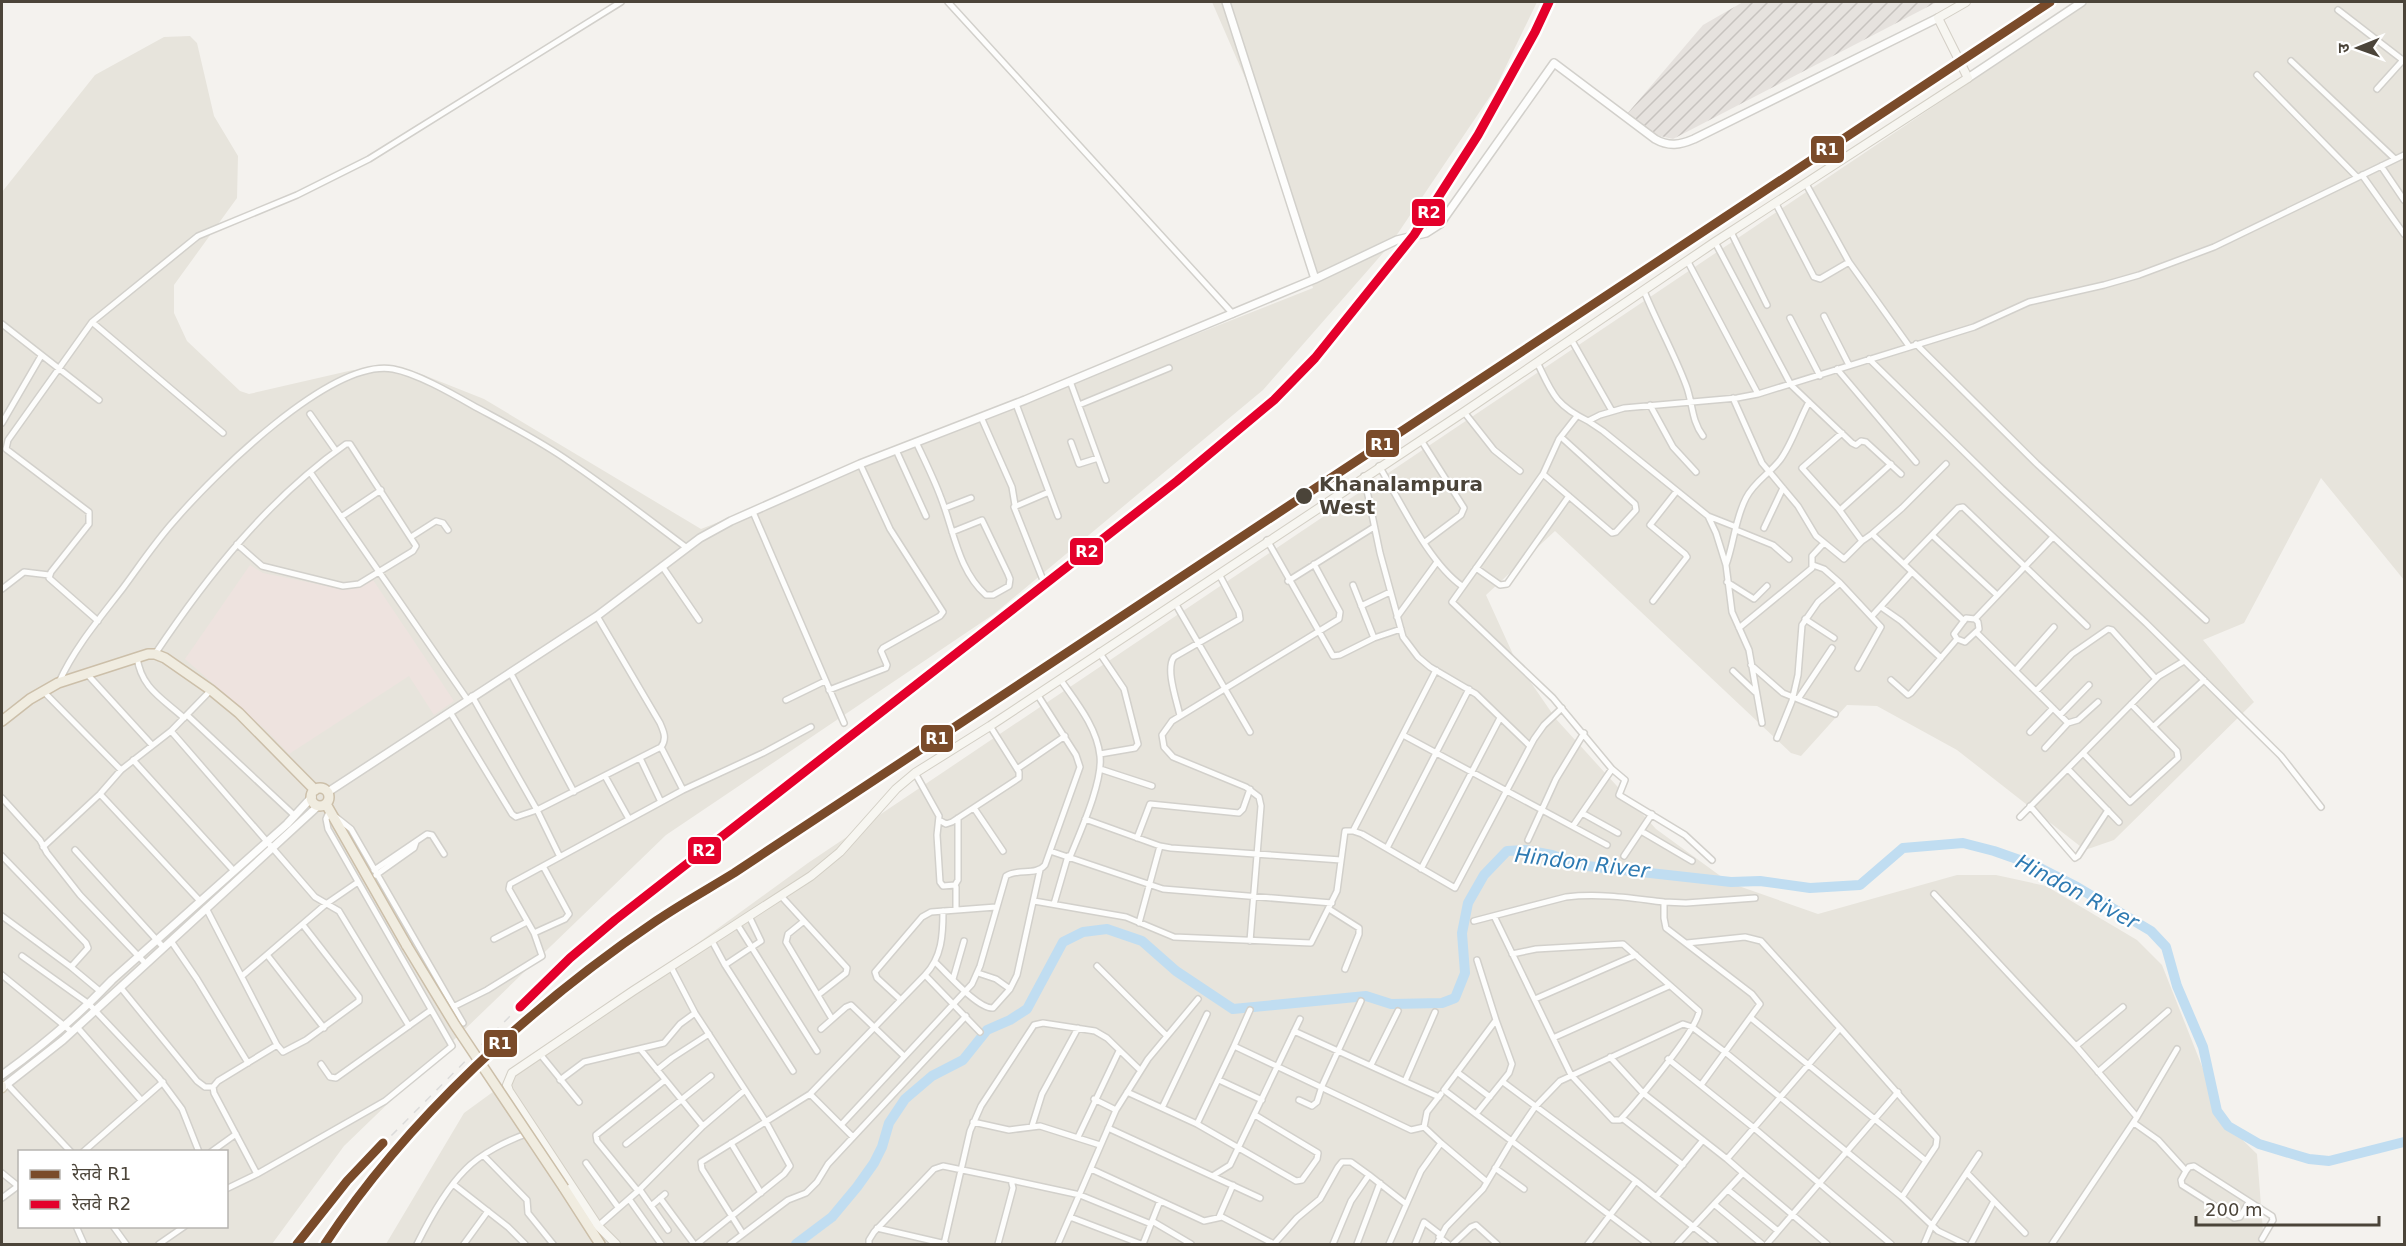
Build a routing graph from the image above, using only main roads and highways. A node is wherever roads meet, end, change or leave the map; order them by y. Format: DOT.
graph roads {
  1 [pos="1966,2"];
  2 [pos="2,721"];
  3 [pos="313,793"];
  4 [pos="326,809"];
  5 [pos="600,1245"];
  6 [pos="616,1245"];
  1 -- 6 [label="main road"];
  2 -- 3 [label="highway"];
  3 -- 4 [label="highway"];
  3 -- 4 [label="highway"];
  4 -- 5 [label="highway, bridge"];
}
